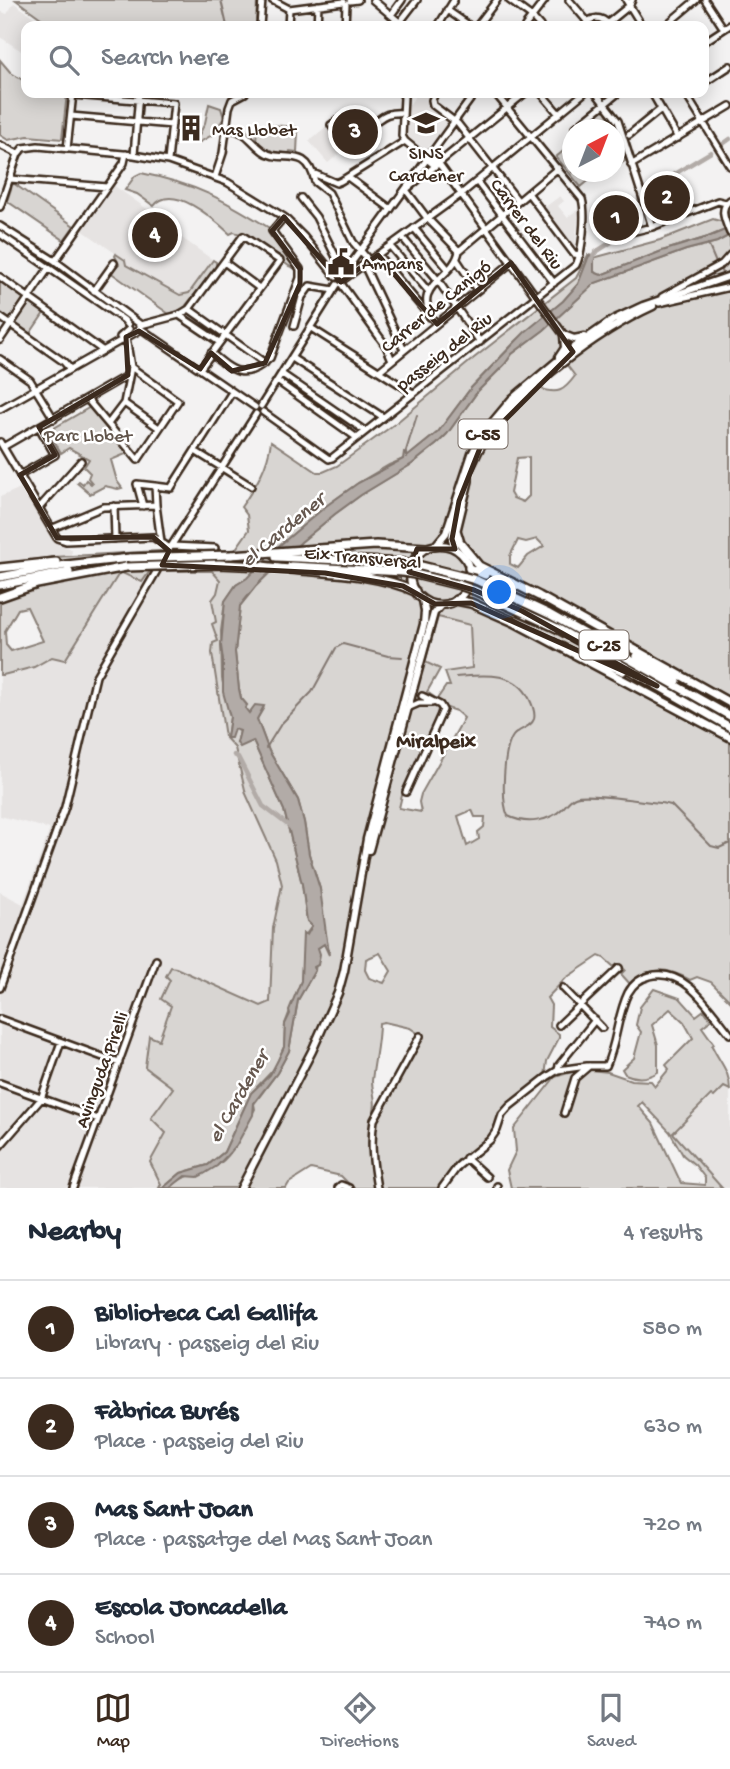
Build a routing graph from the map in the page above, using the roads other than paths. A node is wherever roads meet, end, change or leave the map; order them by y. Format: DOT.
graph roads {
  1 [pos="261,0"];
  2 [pos="272,0"];
  3 [pos="358,0"];
  4 [pos="373,0"];
  5 [pos="402,0"];
  6 [pos="417,0"];
  7 [pos="454,0"];
  8 [pos="497,0"];
  9 [pos="509,0"];
  10 [pos="545,0"];
  11 [pos="569,0"];
  12 [pos="696,0"];
  13 [pos="705,0"];
  14 [pos="347,1"];
  15 [pos="629,2"];
  16 [pos="318,5"];
  17 [pos="289,9"];
  18 [pos="447,10"];
  19 [pos="391,15"];
  20 [pos="533,17"];
  21 [pos="260,21"];
  22 [pos="288,21"];
  23 [pos="317,21"];
  24 [pos="345,21"];
  25 [pos="398,21"];
  26 [pos="404,21"];
  27 [pos="441,21"];
  28 [pos="463,21"];
  29 [pos="481,21"];
  30 [pos="529,21"];
  31 [pos="536,21"];
  32 [pos="584,21"];
  33 [pos="612,21"];
  34 [pos="639,21"];
  35 [pos="671,21"];
  36 [pos="727,27"];
  37 [pos="709,39"];
  38 [pos="730,66"];
  39 [pos="709,80"];
  40 [pos="73,98"];
  41 [pos="116,98"];
  42 [pos="235,98"];
  43 [pos="404,98"];
  44 [pos="433,98"];
  45 [pos="471,98"];
  46 [pos="499,98"];
  47 [pos="519,98"];
  48 [pos="545,98"];
  49 [pos="578,98"];
  50 [pos="600,98"];
  51 [pos="612,98"];
  52 [pos="655,98"];
  53 [pos="689,98"];
  54 [pos="138,100"];
  55 [pos="605,103"];
  56 [pos="730,106"];
  57 [pos="507,107"];
  58 [pos="661,108"];
  59 [pos="403,113"];
  60 [pos="559,114"];
  61 [pos="71,116"];
  62 [pos="586,119"];
  63 [pos="454,121"];
  64 [pos="136,122"];
  65 [pos="704,123"];
  66 [pos="172,125"];
  67 [pos="227,128"];
  68 [pos="629,135"];
  69 [pos="531,137"];
  70 [pos="678,138"];
  71 [pos="470,139"];
  72 [pos="405,141"];
  73 [pos="342,143"];
  74 [pos="0,145"];
  75 [pos="67,149"];
  76 [pos="126,154"];
  77 [pos="18,155"];
  78 [pos="134,155"];
  79 [pos="428,158"];
  80 [pos="168,161"];
  81 [pos="438,165"];
  82 [pos="631,165"];
  83 [pos="730,166"];
  84 [pos="558,168"];
  85 [pos="493,169"];
  86 [pos="313,173"];
  87 [pos="215,177"];
  88 [pos="349,178"];
  89 [pos="10,179"];
  90 [pos="477,181"];
  91 [pos="107,187"];
  92 [pos="406,190"];
  93 [pos="528,192"];
  94 [pos="2,193"];
  95 [pos="460,195"];
  96 [pos="301,198"];
  97 [pos="518,201"];
  98 [pos="728,202"];
  99 [pos="713,204"];
  100 [pos="0,206"];
  101 [pos="391,209"];
  102 [pos="723,211"];
  103 [pos="502,215"];
  104 [pos="285,217"];
  105 [pos="427,218"];
  106 [pos="0,226"];
  107 [pos="652,227"];
  108 [pos="414,228"];
  109 [pos="486,229"];
  110 [pos="628,233"];
  111 [pos="730,233"];
  112 [pos="0,234"];
  113 [pos="402,237"];
  114 [pos="390,246"];
  115 [pos="362,249"];
  116 [pos="459,251"];
  117 [pos="580,253"];
  118 [pos="730,255"];
  119 [pos="377,256"];
  120 [pos="457,260"];
  121 [pos="223,262"];
  122 [pos="114,263"];
  123 [pos="365,264"];
  124 [pos="511,264"];
  125 [pos="722,264"];
  126 [pos="52,265"];
  127 [pos="448,269"];
  128 [pos="0,276"];
  129 [pos="437,279"];
  130 [pos="729,279"];
  131 [pos="340,281"];
  132 [pos="554,284"];
  133 [pos="259,288"];
  134 [pos="477,290"];
  135 [pos="94,291"];
  136 [pos="429,292"];
  137 [pos="29,297"];
  138 [pos="536,298"];
  139 [pos="656,303"];
  140 [pos="456,307"];
  141 [pos="189,309"];
  142 [pos="179,315"];
  143 [pos="0,317"];
  144 [pos="134,320"];
  145 [pos="434,322"];
  146 [pos="11,324"];
  147 [pos="294,326"];
  148 [pos="129,327"];
  149 [pos="612,327"];
  150 [pos="139,328"];
  151 [pos="311,328"];
  152 [pos="598,330"];
  153 [pos="225,334"];
  154 [pos="565,336"];
  155 [pos="126,337"];
  156 [pos="0,340"];
  157 [pos="219,342"];
  158 [pos="480,342"];
  159 [pos="113,344"];
  160 [pos="574,347"];
  161 [pos="102,350"];
  162 [pos="404,350"];
  163 [pos="211,352"];
  164 [pos="292,358"];
  165 [pos="0,359"];
  166 [pos="392,360"];
  167 [pos="265,363"];
  168 [pos="131,367"];
  169 [pos="550,367"];
  170 [pos="70,369"];
  171 [pos="200,369"];
  172 [pos="379,370"];
  173 [pos="282,374"];
  174 [pos="128,375"];
  175 [pos="277,381"];
  176 [pos="540,383"];
  177 [pos="36,388"];
  178 [pos="232,392"];
  179 [pos="413,393"];
  180 [pos="87,399"];
  181 [pos="124,403"];
  182 [pos="0,409"];
  183 [pos="259,410"];
  184 [pos="383,417"];
  185 [pos="54,419"];
  186 [pos="108,424"];
  187 [pos="39,427"];
  188 [pos="159,428"];
  189 [pos="365,431"];
  190 [pos="357,438"];
  191 [pos="2,444"];
  192 [pos="195,451"];
  193 [pos="81,461"];
  194 [pos="222,468"];
  195 [pos="468,471"];
  196 [pos="20,475"];
  197 [pos="155,486"];
  198 [pos="251,486"];
  199 [pos="156,505"];
  200 [pos="114,506"];
  201 [pos="143,506"];
  202 [pos="40,507"];
  203 [pos="53,528"];
  204 [pos="115,539"];
  205 [pos="161,542"];
  206 [pos="436,545"];
  207 [pos="171,547"];
  208 [pos="215,548"];
  209 [pos="426,548"];
  210 [pos="455,549"];
  211 [pos="317,554"];
  212 [pos="130,558"];
  213 [pos="0,568"];
  214 [pos="125,568"];
  215 [pos="469,568"];
  216 [pos="301,569"];
  217 [pos="0,577"];
  218 [pos="513,583"];
  219 [pos="0,585"];
  220 [pos="415,591"];
  221 [pos="0,597"];
  222 [pos="423,600"];
  223 [pos="456,600"];
  224 [pos="441,605"];
  225 [pos="565,610"];
  226 [pos="556,643"];
  227 [pos="412,665"];
  228 [pos="657,686"];
  229 [pos="417,699"];
  230 [pos="730,703"];
  231 [pos="718,709"];
  232 [pos="730,716"];
  233 [pos="730,727"];
  234 [pos="396,729"];
  235 [pos="730,737"];
  236 [pos="406,792"];
  237 [pos="364,865"];
  238 [pos="156,960"];
  239 [pos="619,968"];
  240 [pos="0,988"];
  241 [pos="563,988"];
  242 [pos="579,1005"];
  243 [pos="0,1019"];
  244 [pos="594,1020"];
  245 [pos="559,1025"];
  246 [pos="602,1028"];
  247 [pos="730,1034"];
  248 [pos="420,1036"];
  249 [pos="61,1042"];
  250 [pos="119,1063"];
  251 [pos="589,1066"];
  252 [pos="558,1070"];
  253 [pos="0,1083"];
  254 [pos="41,1099"];
  255 [pos="564,1113"];
  256 [pos="98,1119"];
  257 [pos="0,1146"];
  258 [pos="466,1158"];
  259 [pos="487,1177"];
  260 [pos="73,1188"];
  261 [pos="241,1188"];
  262 [pos="338,1188"];
  263 [pos="349,1188"];
  264 [pos="377,1188"];
  265 [pos="442,1188"];
  1 -- 21 [label="street"];
  2 -- 17 [label="street"];
  3 -- 14 [label="street"];
  4 -- 19 [label="street"];
  5 -- 19 [label="street"];
  6 -- 26 [label="street"];
  7 -- 18 [label="street"];
  8 -- 29 [label="street"];
  9 -- 20 [label="street"];
  10 -- 20 [label="street"];
  11 -- 32 [label="street"];
  12 -- 35 [label="street"];
  13 -- 36 [label="street"];
  14 -- 16 [label="street"];
  14 -- 24 [label="street"];
  15 -- 33 [label="street"];
  15 -- 34 [label="street"];
  16 -- 17 [label="street"];
  16 -- 23 [label="street"];
  17 -- 22 [label="street"];
  18 -- 27 [label="street"];
  18 -- 28 [label="street"];
  19 -- 25 [label="street"];
  20 -- 30 [label="street"];
  20 -- 31 [label="street"];
  36 -- 37 [label="street"];
  38 -- 39 [label="street"];
  40 -- 61 [label="street"];
  41 -- 54 [label="street"];
  42 -- 67 [label="street"];
  43 -- 59 [label="street"];
  44 -- 63 [label="street"];
  45 -- 63 [label="street"];
  46 -- 57 [label="street"];
  47 -- 57 [label="street"];
  48 -- 60 [label="street"];
  49 -- 60 [label="street"];
  50 -- 55 [label="street"];
  51 -- 55 [label="street"];
  52 -- 58 [label="street"];
  53 -- 65 [label="street"];
  54 -- 64 [label="street"];
  54 -- 66 [label="street"];
  55 -- 62 [label="street"];
  55 -- 82 [label="street"];
  56 -- 65 [label="street"];
  57 -- 69 [label="street"];
  57 -- 71 [label="street"];
  58 -- 68 [label="street"];
  58 -- 70 [label="street"];
  59 -- 72 [label="street"];
  59 -- 73 [label="street"];
  60 -- 69 [label="street"];
  61 -- 64 [label="street"];
  61 -- 75 [label="street"];
  63 -- 71 [label="street"];
  63 -- 79 [label="street"];
  64 -- 66 [label="street"];
  64 -- 78 [label="street"];
  65 -- 70 [label="street"];
  65 -- 83 [label="street"];
  66 -- 80 [label="street"];
  67 -- 86 [label="street"];
  67 -- 87 [label="street"];
  69 -- 84 [label="street"];
  69 -- 85 [label="street"];
  70 -- 82 [label="street"];
  71 -- 81 [label="street"];
  71 -- 85 [label="street"];
  72 -- 79 [label="street"];
  72 -- 88 [label="street"];
  74 -- 77 [label="street"];
  75 -- 76 [label="street"];
  75 -- 77 [label="street"];
  76 -- 78 [label="street"];
  76 -- 91 [label="street"];
  77 -- 89 [label="street"];
  78 -- 80 [label="street"];
  79 -- 81 [label="street"];
  79 -- 92 [label="street"];
  80 -- 87 [label="street"];
  81 -- 92 [label="street"];
  81 -- 95 [label="street"];
  82 -- 107 [label="street"];
  84 -- 93 [label="street"];
  84 -- 117 [label="street"];
  85 -- 90 [label="street"];
  85 -- 97 [label="street"];
  86 -- 88 [label="street"];
  86 -- 115 [label="street"];
  87 -- 104 [label="street"];
  88 -- 101 [label="street"];
  89 -- 91 [label="street"];
  89 -- 94 [label="street"];
  90 -- 95 [label="street"];
  90 -- 103 [label="street, Carrer del Riu"];
  91 -- 126 [label="street"];
  92 -- 101 [label="street"];
  92 -- 105 [label="street"];
  93 -- 97 [label="street"];
  93 -- 117 [label="street"];
  94 -- 100 [label="street"];
  95 -- 105 [label="street"];
  95 -- 109 [label="street"];
  96 -- 131 [label="street"];
  97 -- 103 [label="street"];
  98 -- 99 [label="street"];
  98 -- 102 [label="street"];
  99 -- 102 [label="street"];
  99 -- 107 [label="street"];
  101 -- 115 [label="street"];
  102 -- 111 [label="street"];
  103 -- 109 [label="street"];
  103 -- 132 [label="street, Carrer del Riu"];
  104 -- 131 [label="street"];
  104 -- 167 [label="street"];
  105 -- 108 [label="street"];
  105 -- 116 [label="street"];
  106 -- 126 [label="street"];
  107 -- 110 [label="street"];
  108 -- 113 [label="street"];
  108 -- 127 [label="street"];
  109 -- 116 [label="street"];
  109 -- 124 [label="street"];
  112 -- 126 [label="street"];
  113 -- 114 [label="street"];
  113 -- 129 [label="street"];
  114 -- 119 [label="street"];
  114 -- 136 [label="street"];
  115 -- 119 [label="street"];
  115 -- 123 [label="street"];
  115 -- 131 [label="street"];
  116 -- 120 [label="street"];
  117 -- 132 [label="street, passeig del Riu"];
  118 -- 125 [label="street"];
  119 -- 123 [label="street"];
  119 -- 145 [label="street"];
  120 -- 127 [label="street"];
  120 -- 134 [label="street"];
  121 -- 133 [label="street"];
  121 -- 133 [label="street"];
  121 -- 141 [label="street"];
  122 -- 135 [label="street"];
  123 -- 131 [label="street"];
  123 -- 162 [label="street"];
  124 -- 134 [label="street, Carrer de Canigó"];
  124 -- 138 [label="street"];
  125 -- 130 [label="street"];
  125 -- 139 [label="street"];
  126 -- 135 [label="street"];
  126 -- 137 [label="street"];
  126 -- 148 [label="street"];
  127 -- 129 [label="street"];
  128 -- 137 [label="street"];
  129 -- 136 [label="street"];
  129 -- 140 [label="street"];
  130 -- 139 [label="street"];
  130 -- 139 [label="main road, C-55"];
  131 -- 147 [label="street"];
  131 -- 151 [label="street"];
  131 -- 166 [label="street"];
  132 -- 138 [label="street, passeig del Riu"];
  133 -- 153 [label="street"];
  134 -- 140 [label="street, Carrer de Canigó"];
  135 -- 144 [label="street"];
  136 -- 145 [label="street"];
  137 -- 146 [label="street"];
  137 -- 161 [label="street"];
  138 -- 154 [label="street"];
  138 -- 158 [label="street, passeig del Riu"];
  139 -- 149 [label="main road, C-55"];
  139 -- 152 [label="main road, C-55"];
  140 -- 145 [label="street, Carrer de Canigó"];
  140 -- 158 [label="street"];
  141 -- 142 [label="street"];
  141 -- 153 [label="street"];
  142 -- 150 [label="street"];
  142 -- 157 [label="street"];
  143 -- 146 [label="street"];
  144 -- 148 [label="street"];
  144 -- 150 [label="street"];
  145 -- 162 [label="street, Carrer de Canigó"];
  146 -- 156 [label="street"];
  146 -- 170 [label="street"];
  148 -- 150 [label="street"];
  148 -- 159 [label="street"];
  149 -- 160 [label="main road, C-55"];
  149 -- 176 [label="main road, C-55"];
  150 -- 155 [label="street"];
  150 -- 171 [label="street"];
  151 -- 164 [label="street"];
  151 -- 172 [label="street"];
  152 -- 154 [label="main road, C-55"];
  152 -- 160 [label="main road, C-55"];
  153 -- 157 [label="street"];
  153 -- 167 [label="street"];
  154 -- 160 [label="main road"];
  154 -- 169 [label="main road, C-55"];
  155 -- 159 [label="street"];
  155 -- 168 [label="street"];
  157 -- 163 [label="street"];
  158 -- 179 [label="street, passeig del Riu"];
  159 -- 161 [label="street"];
  160 -- 169 [label="main road, C-55"];
  160 -- 176 [label="main road, C-55"];
  161 -- 170 [label="street"];
  162 -- 166 [label="street, Carrer de Canigó"];
  163 -- 167 [label="street"];
  163 -- 171 [label="street"];
  164 -- 173 [label="street"];
  164 -- 184 [label="street"];
  165 -- 177 [label="street"];
  166 -- 172 [label="street, Carrer de Canigó"];
  168 -- 174 [label="street"];
  168 -- 188 [label="street"];
  169 -- 206 [label="main road, C-55"];
  170 -- 177 [label="street"];
  171 -- 178 [label="street"];
  172 -- 179 [label="street"];
  173 -- 175 [label="street"];
  173 -- 189 [label="street"];
  174 -- 180 [label="street"];
  174 -- 181 [label="street"];
  175 -- 183 [label="street"];
  175 -- 190 [label="street"];
  176 -- 195 [label="main road, C-55"];
  177 -- 182 [label="street"];
  177 -- 185 [label="street"];
  178 -- 183 [label="street"];
  178 -- 192 [label="street"];
  179 -- 184 [label="street, passeig del Riu"];
  180 -- 185 [label="street"];
  180 -- 186 [label="street"];
  181 -- 186 [label="street"];
  181 -- 188 [label="street"];
  183 -- 190 [label="street, passeig del Riu"];
  183 -- 194 [label="street"];
  184 -- 189 [label="street, passeig del Riu"];
  185 -- 187 [label="street"];
  186 -- 188 [label="street"];
  187 -- 191 [label="street"];
  187 -- 196 [label="street"];
  189 -- 190 [label="street, passeig del Riu"];
  191 -- 196 [label="street"];
  192 -- 194 [label="street"];
  192 -- 197 [label="street"];
  193 -- 202 [label="street"];
  194 -- 198 [label="street"];
  194 -- 207 [label="street"];
  195 -- 210 [label="main road, C-55"];
  195 -- 218 [label="highway"];
  196 -- 202 [label="street"];
  197 -- 199 [label="street"];
  197 -- 201 [label="street"];
  199 -- 201 [label="street"];
  199 -- 205 [label="street"];
  200 -- 201 [label="street"];
  200 -- 203 [label="street"];
  200 -- 204 [label="street"];
  202 -- 203 [label="street"];
  203 -- 204 [label="street"];
  204 -- 205 [label="street"];
  205 -- 207 [label="street"];
  206 -- 209 [label="main road"];
  206 -- 210 [label="main road"];
  207 -- 208 [label="street"];
  207 -- 240 [label="street"];
  209 -- 211 [label="highway"];
  209 -- 220 [label="main road"];
  210 -- 215 [label="main road"];
  211 -- 212 [label="highway, Eix Transversal / C-25, bridge"];
  211 -- 231 [label="highway, Eix Transversal / C-25, bridge"];
  212 -- 213 [label="highway"];
  212 -- 217 [label="highway, Eix Transversal / C-25"];
  214 -- 216 [label="highway, bridge"];
  214 -- 219 [label="highway"];
  214 -- 221 [label="highway"];
  215 -- 218 [label="highway"];
  215 -- 223 [label="main road"];
  216 -- 220 [label="highway"];
  216 -- 228 [label="highway, Eix Transversal / C-25, bridge"];
  218 -- 225 [label="highway"];
  220 -- 222 [label="main road"];
  222 -- 224 [label="main road"];
  222 -- 227 [label="main road"];
  223 -- 224 [label="main road"];
  223 -- 226 [label="highway"];
  224 -- 229 [label="main road"];
  225 -- 230 [label="highway"];
  225 -- 231 [label="highway"];
  226 -- 228 [label="highway"];
  226 -- 235 [label="highway"];
  227 -- 229 [label="main road"];
  227 -- 234 [label="main road"];
  228 -- 233 [label="highway, Eix Transversal / C-25"];
  229 -- 234 [label="main road"];
  229 -- 236 [label="street"];
  229 -- 237 [label="main road"];
  231 -- 232 [label="highway, Eix Transversal / C-25"];
  234 -- 237 [label="main road"];
  237 -- 261 [label="main road"];
  238 -- 250 [label="street, Avinguda Pirelli"];
  239 -- 242 [label="street"];
  241 -- 242 [label="street"];
  242 -- 244 [label="street"];
  242 -- 245 [label="street"];
  243 -- 249 [label="street"];
  244 -- 246 [label="street"];
  244 -- 252 [label="street"];
  247 -- 251 [label="street"];
  248 -- 264 [label="street"];
  249 -- 250 [label="street"];
  249 -- 254 [label="street"];
  250 -- 256 [label="street, Avinguda Pirelli"];
  251 -- 252 [label="street"];
  251 -- 255 [label="street"];
  252 -- 258 [label="street"];
  253 -- 254 [label="street"];
  254 -- 256 [label="street"];
  254 -- 257 [label="street"];
  256 -- 260 [label="street, Avinguda Pirelli"];
  258 -- 259 [label="street"];
  258 -- 265 [label="street"];
  262 -- 263 [label="street"];
}
